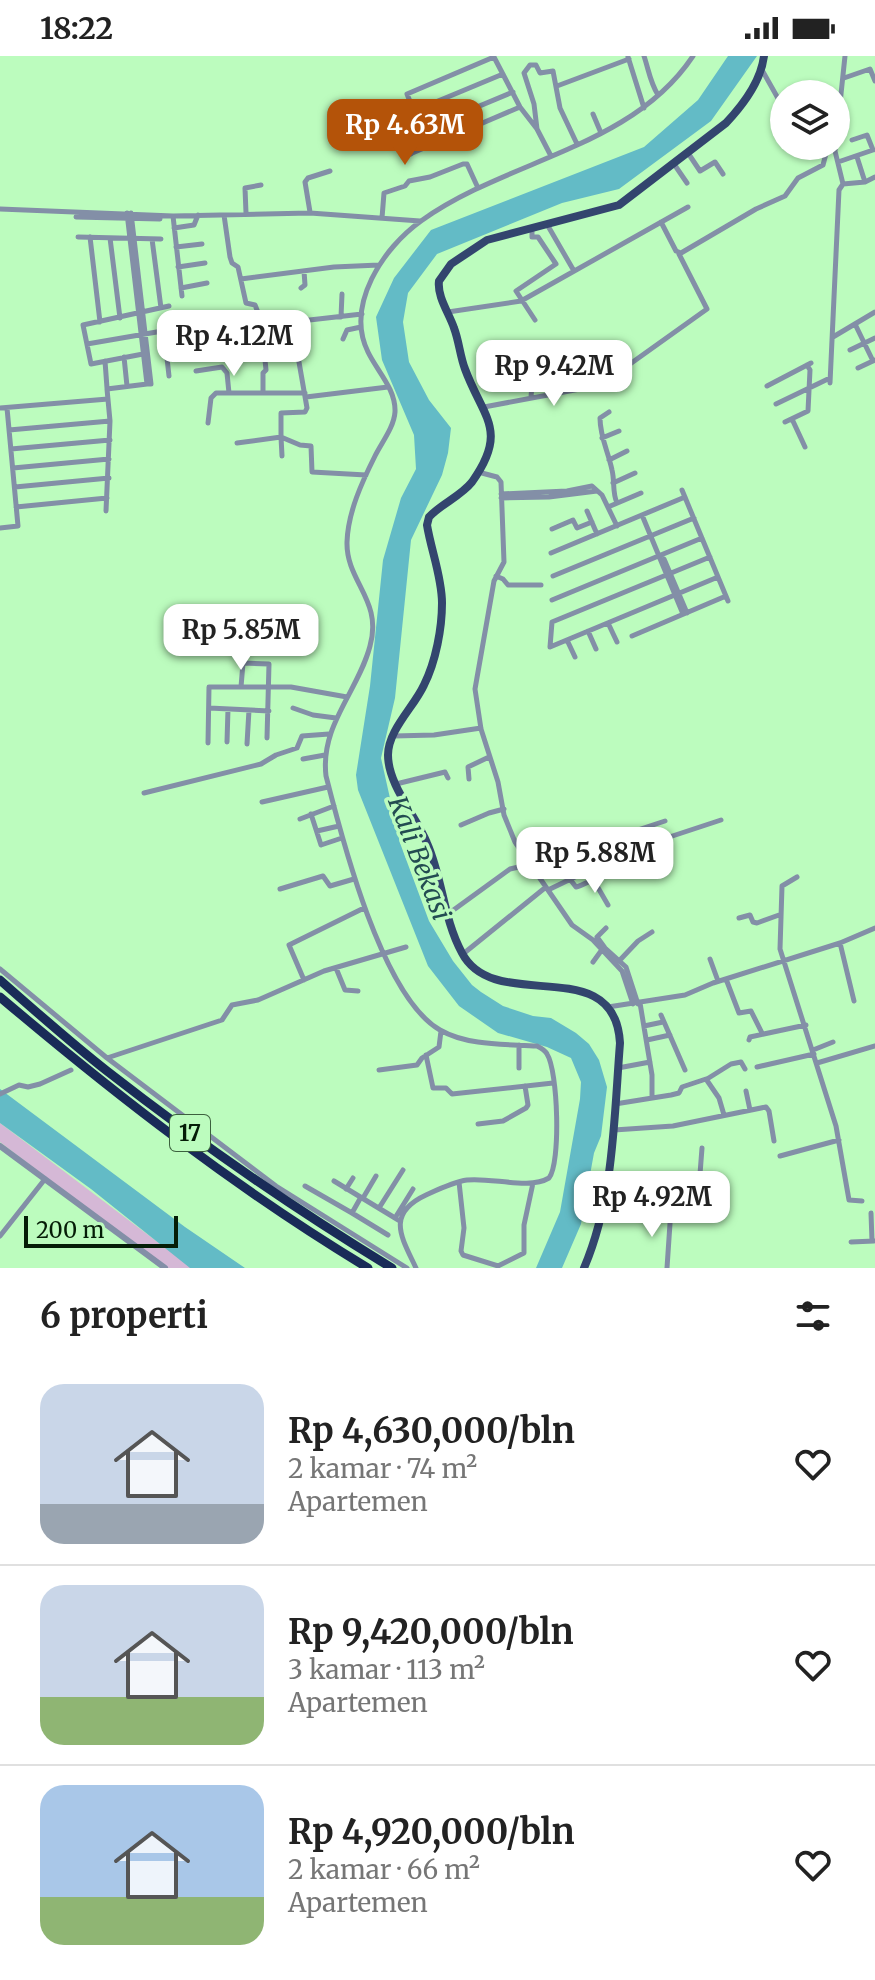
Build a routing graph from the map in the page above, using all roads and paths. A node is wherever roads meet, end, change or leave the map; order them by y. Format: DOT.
graph roads {
  1 [pos="644,56"];
  2 [pos="693,56"];
  3 [pos="764,56"];
  4 [pos="845,56"];
  5 [pos="629,58"];
  6 [pos="761,69"];
  7 [pos="503,74"];
  8 [pos="633,74"];
  9 [pos="649,78"];
  10 [pos="844,78"];
  11 [pos="875,81"];
  12 [pos="770,85"];
  13 [pos="557,86"];
  14 [pos="513,92"];
  15 [pos="658,95"];
  16 [pos="390,102"];
  17 [pos="520,107"];
  18 [pos="644,108"];
  19 [pos="414,111"];
  20 [pos="593,114"];
  21 [pos="537,129"];
  22 [pos="422,130"];
  23 [pos="601,133"];
  24 [pos="852,140"];
  25 [pos="577,144"];
  26 [pos="428,146"];
  27 [pos="687,152"];
  28 [pos="411,154"];
  29 [pos="551,156"];
  30 [pos="403,157"];
  31 [pos="857,157"];
  32 [pos="826,160"];
  33 [pos="838,162"];
  34 [pos="673,163"];
  35 [pos="330,171"];
  36 [pos="723,174"];
  37 [pos="875,177"];
  38 [pos="865,182"];
  39 [pos="687,183"];
  40 [pos="843,184"];
  41 [pos="261,185"];
  42 [pos="478,188"];
  43 [pos="688,207"];
  44 [pos="0,209"];
  45 [pos="246,213"];
  46 [pos="310,213"];
  47 [pos="224,214"];
  48 [pos="198,215"];
  49 [pos="129,216"];
  50 [pos="173,216"];
  51 [pos="76,217"];
  52 [pos="382,218"];
  53 [pos="160,219"];
  54 [pos="420,221"];
  55 [pos="661,222"];
  56 [pos="548,226"];
  57 [pos="174,228"];
  58 [pos="532,229"];
  59 [pos="78,237"];
  60 [pos="90,237"];
  61 [pos="110,238"];
  62 [pos="131,238"];
  63 [pos="152,239"];
  64 [pos="161,239"];
  65 [pos="202,244"];
  66 [pos="176,247"];
  67 [pos="679,254"];
  68 [pos="205,263"];
  69 [pos="379,265"];
  70 [pos="178,267"];
  71 [pos="304,271"];
  72 [pos="574,271"];
  73 [pos="241,279"];
  74 [pos="207,283"];
  75 [pos="181,288"];
  76 [pos="301,288"];
  77 [pos="342,294"];
  78 [pos="182,296"];
  79 [pos="521,301"];
  80 [pos="169,306"];
  81 [pos="161,308"];
  82 [pos="448,312"];
  83 [pos="875,312"];
  84 [pos="140,314"];
  85 [pos="258,314"];
  86 [pos="362,314"];
  87 [pos="341,317"];
  88 [pos="120,318"];
  89 [pos="535,320"];
  90 [pos="100,322"];
  91 [pos="292,322"];
  92 [pos="855,324"];
  93 [pos="361,327"];
  94 [pos="174,329"];
  95 [pos="164,331"];
  96 [pos="143,334"];
  97 [pos="833,337"];
  98 [pos="875,338"];
  99 [pos="343,339"];
  100 [pos="864,343"];
  101 [pos="87,344"];
  102 [pos="850,350"];
  103 [pos="143,354"];
  104 [pos="124,357"];
  105 [pos="105,361"];
  106 [pos="874,361"];
  107 [pos="630,364"];
  108 [pos="858,368"];
  109 [pos="196,371"];
  110 [pos="169,376"];
  111 [pos="147,384"];
  112 [pos="127,386"];
  113 [pos="767,386"];
  114 [pos="389,387"];
  115 [pos="808,387"];
  116 [pos="107,389"];
  117 [pos="229,393"];
  118 [pos="263,393"];
  119 [pos="305,395"];
  120 [pos="531,397"];
  121 [pos="108,399"];
  122 [pos="776,404"];
  123 [pos="484,407"];
  124 [pos="4,408"];
  125 [pos="609,412"];
  126 [pos="792,419"];
  127 [pos="110,421"];
  128 [pos="785,422"];
  129 [pos="208,423"];
  130 [pos="9,430"];
  131 [pos="619,431"];
  132 [pos="281,437"];
  133 [pos="601,439"];
  134 [pos="110,440"];
  135 [pos="237,443"];
  136 [pos="0,446"];
  137 [pos="11,447"];
  138 [pos="805,447"];
  139 [pos="627,451"];
  140 [pos="282,456"];
  141 [pos="109,459"];
  142 [pos="609,460"];
  143 [pos="13,468"];
  144 [pos="478,472"];
  145 [pos="635,473"];
  146 [pos="366,475"];
  147 [pos="109,478"];
  148 [pos="613,483"];
  149 [pos="14,487"];
  150 [pos="682,490"];
  151 [pos="641,493"];
  152 [pos="501,496"];
  153 [pos="685,497"];
  154 [pos="107,498"];
  155 [pos="617,503"];
  156 [pos="16,507"];
  157 [pos="608,507"];
  158 [pos="106,511"];
  159 [pos="587,511"];
  160 [pos="644,514"];
  161 [pos="694,518"];
  162 [pos="592,522"];
  163 [pos="617,526"];
  164 [pos="0,528"];
  165 [pos="552,529"];
  166 [pos="597,534"];
  167 [pos="652,535"];
  168 [pos="702,538"];
  169 [pos="551,553"];
  170 [pos="660,555"];
  171 [pos="710,557"];
  172 [pos="668,574"];
  173 [pos="496,576"];
  174 [pos="553,576"];
  175 [pos="718,577"];
  176 [pos="541,585"];
  177 [pos="677,594"];
  178 [pos="552,600"];
  179 [pos="685,614"];
  180 [pos="608,623"];
  181 [pos="588,631"];
  182 [pos="632,636"];
  183 [pos="567,640"];
  184 [pos="617,642"];
  185 [pos="596,649"];
  186 [pos="575,657"];
  187 [pos="241,687"];
  188 [pos="270,687"];
  189 [pos="347,697"];
  190 [pos="209,708"];
  191 [pos="293,708"];
  192 [pos="228,709"];
  193 [pos="249,710"];
  194 [pos="269,711"];
  195 [pos="336,718"];
  196 [pos="481,728"];
  197 [pos="329,734"];
  198 [pos="394,736"];
  199 [pos="267,738"];
  200 [pos="227,742"];
  201 [pos="208,743"];
  202 [pos="247,744"];
  203 [pos="325,755"];
  204 [pos="489,757"];
  205 [pos="303,759"];
  206 [pos="448,778"];
  207 [pos="469,779"];
  208 [pos="396,784"];
  209 [pos="328,787"];
  210 [pos="144,793"];
  211 [pos="262,802"];
  212 [pos="334,806"];
  213 [pos="504,809"];
  214 [pos="311,814"];
  215 [pos="300,819"];
  216 [pos="721,820"];
  217 [pos="665,821"];
  218 [pos="461,825"];
  219 [pos="339,826"];
  220 [pos="317,831"];
  221 [pos="342,838"];
  222 [pos="630,860"];
  223 [pos="533,867"];
  224 [pos="797,877"];
  225 [pos="569,878"];
  226 [pos="354,879"];
  227 [pos="593,879"];
  228 [pos="547,888"];
  229 [pos="280,889"];
  230 [pos="608,905"];
  231 [pos="364,908"];
  232 [pos="780,915"];
  233 [pos="446,916"];
  234 [pos="739,918"];
  235 [pos="606,928"];
  236 [pos="875,928"];
  237 [pos="652,932"];
  238 [pos="595,938"];
  239 [pos="840,943"];
  240 [pos="406,947"];
  241 [pos="601,951"];
  242 [pos="385,953"];
  243 [pos="462,954"];
  244 [pos="710,959"];
  245 [pos="784,959"];
  246 [pos="620,960"];
  247 [pos="593,962"];
  248 [pos="336,968"];
  249 [pos="0,969"];
  250 [pos="726,979"];
  251 [pos="0,980"];
  252 [pos="304,980"];
  253 [pos="718,981"];
  254 [pos="358,991"];
  255 [pos="0,997"];
  256 [pos="854,1001"];
  257 [pos="637,1004"];
  258 [pos="607,1007"];
  259 [pos="806,1025"];
  260 [pos="644,1026"];
  261 [pos="441,1031"];
  262 [pos="762,1033"];
  263 [pos="670,1035"];
  264 [pos="647,1040"];
  265 [pos="749,1040"];
  266 [pos="833,1042"];
  267 [pos="519,1045"];
  268 [pos="875,1046"];
  269 [pos="813,1052"];
  270 [pos="426,1055"];
  271 [pos="107,1058"];
  272 [pos="650,1062"];
  273 [pos="817,1063"];
  274 [pos="757,1067"];
  275 [pos="519,1068"];
  276 [pos="618,1068"];
  277 [pos="745,1069"];
  278 [pos="71,1070"];
  279 [pos="379,1070"];
  280 [pos="685,1070"];
  281 [pos="707,1079"];
  282 [pos="553,1083"];
  283 [pos="525,1086"];
  284 [pos="746,1091"];
  285 [pos="0,1094"];
  286 [pos="652,1098"];
  287 [pos="615,1104"];
  288 [pos="750,1110"];
  289 [pos="724,1115"];
  290 [pos="478,1124"];
  291 [pos="613,1130"];
  292 [pos="839,1140"];
  293 [pos="774,1141"];
  294 [pos="0,1146"];
  295 [pos="702,1148"];
  296 [pos="780,1156"];
  297 [pos="403,1170"];
  298 [pos="376,1176"];
  299 [pos="353,1178"];
  300 [pos="45,1179"];
  301 [pos="334,1181"];
  302 [pos="459,1182"];
  303 [pos="533,1183"];
  304 [pos="305,1186"];
  305 [pos="346,1189"];
  306 [pos="413,1189"];
  307 [pos="672,1194"];
  308 [pos="362,1198"];
  309 [pos="605,1200"];
  310 [pos="862,1201"];
  311 [pos="379,1208"];
  312 [pos="352,1213"];
  313 [pos="871,1213"];
  314 [pos="398,1219"];
  315 [pos="388,1235"];
  316 [pos="0,1236"];
  317 [pos="873,1241"];
  318 [pos="851,1242"];
  319 [pos="378,1252"];
  320 [pos="165,1268"];
  321 [pos="367,1268"];
  322 [pos="392,1268"];
  323 [pos="407,1268"];
  324 [pos="416,1268"];
  325 [pos="584,1268"];
  326 [pos="667,1268"];
  1 -- 9 [label="street"];
  2 -- 15 [label="street"];
  3 -- 6 [label="main road"];
  4 -- 10 [label="street"];
  5 -- 8 [label="street"];
  5 -- 13 [label="street"];
  6 -- 12 [label="street"];
  6 -- 27 [label="main road"];
  7 -- 14 [label="street"];
  7 -- 19 [label="street"];
  7 -- 19 [label="street"];
  8 -- 9 [label="street"];
  8 -- 18 [label="street"];
  9 -- 15 [label="street"];
  10 -- 11 [label="street"];
  13 -- 21 [label="street"];
  13 -- 25 [label="street"];
  14 -- 17 [label="street"];
  14 -- 22 [label="street"];
  15 -- 18 [label="street"];
  16 -- 28 [label="street"];
  17 -- 21 [label="street"];
  17 -- 26 [label="street"];
  18 -- 23 [label="street"];
  19 -- 22 [label="street"];
  20 -- 23 [label="street"];
  21 -- 29 [label="street"];
  22 -- 26 [label="street"];
  23 -- 25 [label="street"];
  24 -- 31 [label="street"];
  25 -- 29 [label="street"];
  26 -- 28 [label="street"];
  27 -- 34 [label="main road"];
  27 -- 36 [label="street"];
  28 -- 30 [label="street"];
  29 -- 42 [label="street"];
  31 -- 33 [label="street"];
  31 -- 38 [label="street"];
  32 -- 67 [label="street"];
  33 -- 40 [label="street"];
  34 -- 39 [label="street"];
  34 -- 56 [label="main road"];
  35 -- 46 [label="street"];
  37 -- 38 [label="street"];
  38 -- 40 [label="street"];
  40 -- 97 [label="street"];
  41 -- 45 [label="street"];
  42 -- 52 [label="street"];
  42 -- 54 [label="street"];
  43 -- 55 [label="street"];
  44 -- 49 [label="street"];
  45 -- 46 [label="street"];
  45 -- 47 [label="street"];
  46 -- 52 [label="street"];
  47 -- 48 [label="street"];
  47 -- 73 [label="street"];
  48 -- 50 [label="street"];
  48 -- 57 [label="street"];
  49 -- 50 [label="street"];
  49 -- 51 [label="street"];
  49 -- 53 [label="street"];
  49 -- 62 [label="street"];
  50 -- 57 [label="street"];
  52 -- 54 [label="street"];
  54 -- 69 [label="street"];
  55 -- 67 [label="street"];
  55 -- 72 [label="street"];
  56 -- 58 [label="main road"];
  56 -- 72 [label="street"];
  57 -- 66 [label="street"];
  58 -- 79 [label="street"];
  58 -- 82 [label="main road"];
  59 -- 60 [label="street"];
  60 -- 61 [label="street"];
  60 -- 90 [label="street"];
  61 -- 62 [label="street"];
  61 -- 88 [label="street"];
  62 -- 63 [label="street"];
  62 -- 84 [label="street"];
  63 -- 64 [label="street"];
  63 -- 81 [label="street"];
  65 -- 66 [label="street"];
  66 -- 70 [label="street"];
  67 -- 107 [label="street"];
  68 -- 70 [label="street"];
  69 -- 71 [label="street"];
  69 -- 86 [label="street"];
  70 -- 75 [label="street"];
  71 -- 73 [label="street"];
  71 -- 76 [label="street"];
  72 -- 79 [label="street"];
  73 -- 85 [label="street"];
  74 -- 75 [label="street"];
  75 -- 78 [label="street"];
  77 -- 87 [label="street"];
  79 -- 82 [label="street"];
  79 -- 89 [label="street"];
  80 -- 81 [label="street"];
  81 -- 84 [label="street"];
  82 -- 123 [label="main road"];
  83 -- 92 [label="street"];
  84 -- 88 [label="street"];
  84 -- 96 [label="street"];
  85 -- 91 [label="street"];
  85 -- 118 [label="street"];
  86 -- 87 [label="street"];
  86 -- 93 [label="street"];
  87 -- 91 [label="street"];
  88 -- 90 [label="street"];
  90 -- 101 [label="street"];
  91 -- 119 [label="street"];
  92 -- 97 [label="street"];
  92 -- 100 [label="street"];
  93 -- 99 [label="street"];
  93 -- 114 [label="street"];
  94 -- 95 [label="street"];
  95 -- 96 [label="street"];
  95 -- 110 [label="street"];
  96 -- 101 [label="street"];
  96 -- 103 [label="street"];
  96 -- 111 [label="street"];
  97 -- 115 [label="street"];
  98 -- 100 [label="street"];
  100 -- 102 [label="street"];
  100 -- 106 [label="street"];
  101 -- 105 [label="street"];
  103 -- 104 [label="street"];
  103 -- 111 [label="street"];
  104 -- 105 [label="street"];
  104 -- 112 [label="street"];
  105 -- 116 [label="street"];
  106 -- 108 [label="street"];
  109 -- 117 [label="street"];
  111 -- 112 [label="street"];
  112 -- 116 [label="street"];
  113 -- 115 [label="street"];
  114 -- 119 [label="street"];
  114 -- 146 [label="street"];
  115 -- 122 [label="street"];
  115 -- 126 [label="street"];
  116 -- 121 [label="street"];
  117 -- 118 [label="street"];
  117 -- 129 [label="street"];
  118 -- 119 [label="street"];
  119 -- 132 [label="street"];
  120 -- 120 [label="street"];
  120 -- 123 [label="street"];
  121 -- 124 [label="street"];
  121 -- 127 [label="street"];
  123 -- 144 [label="main road"];
  124 -- 130 [label="street"];
  125 -- 133 [label="street"];
  126 -- 128 [label="street"];
  126 -- 138 [label="street"];
  127 -- 130 [label="street"];
  127 -- 134 [label="street"];
  130 -- 137 [label="street"];
  131 -- 133 [label="street"];
  132 -- 135 [label="street"];
  132 -- 140 [label="street"];
  132 -- 146 [label="street"];
  133 -- 142 [label="street"];
  134 -- 137 [label="street"];
  134 -- 141 [label="street"];
  136 -- 137 [label="street"];
  137 -- 143 [label="street"];
  139 -- 142 [label="street"];
  141 -- 143 [label="street"];
  141 -- 147 [label="street"];
  142 -- 148 [label="street"];
  143 -- 149 [label="street"];
  144 -- 152 [label="street"];
  144 -- 198 [label="main road"];
  145 -- 148 [label="street"];
  146 -- 189 [label="street"];
  147 -- 149 [label="street"];
  147 -- 154 [label="street"];
  148 -- 155 [label="street"];
  149 -- 156 [label="street"];
  150 -- 153 [label="street"];
  151 -- 155 [label="street"];
  152 -- 157 [label="street"];
  152 -- 173 [label="street"];
  153 -- 160 [label="street"];
  153 -- 161 [label="street"];
  154 -- 156 [label="street"];
  154 -- 158 [label="street"];
  155 -- 157 [label="street"];
  156 -- 164 [label="street"];
  157 -- 163 [label="street"];
  159 -- 162 [label="street"];
  160 -- 163 [label="street"];
  160 -- 167 [label="street"];
  161 -- 167 [label="street"];
  161 -- 168 [label="street"];
  162 -- 165 [label="street"];
  162 -- 166 [label="street"];
  163 -- 166 [label="street"];
  166 -- 169 [label="street"];
  167 -- 170 [label="street"];
  167 -- 174 [label="street"];
  168 -- 170 [label="street"];
  168 -- 171 [label="street"];
  170 -- 172 [label="street"];
  170 -- 178 [label="street"];
  171 -- 172 [label="street"];
  171 -- 175 [label="street"];
  172 -- 177 [label="street"];
  172 -- 183 [label="street"];
  173 -- 176 [label="street"];
  173 -- 196 [label="street"];
  175 -- 177 [label="street"];
  175 -- 179 [label="street"];
  177 -- 179 [label="street"];
  177 -- 180 [label="street"];
  179 -- 182 [label="street"];
  180 -- 181 [label="street"];
  180 -- 184 [label="street"];
  181 -- 183 [label="street"];
  181 -- 185 [label="street"];
  183 -- 186 [label="street"];
  187 -- 188 [label="street"];
  187 -- 188 [label="street"];
  187 -- 190 [label="street"];
  188 -- 189 [label="street"];
  188 -- 194 [label="street"];
  189 -- 195 [label="street"];
  190 -- 192 [label="street"];
  190 -- 201 [label="street"];
  191 -- 195 [label="street"];
  192 -- 193 [label="street"];
  192 -- 200 [label="street"];
  193 -- 194 [label="street"];
  193 -- 202 [label="street"];
  194 -- 199 [label="street"];
  195 -- 197 [label="street"];
  196 -- 198 [label="street"];
  196 -- 204 [label="street"];
  197 -- 203 [label="street"];
  197 -- 210 [label="street"];
  198 -- 208 [label="main road"];
  203 -- 205 [label="street"];
  203 -- 209 [label="street"];
  204 -- 207 [label="street"];
  204 -- 213 [label="street"];
  206 -- 208 [label="street"];
  208 -- 233 [label="main road"];
  209 -- 211 [label="street"];
  209 -- 212 [label="street"];
  212 -- 214 [label="street"];
  212 -- 219 [label="street"];
  213 -- 218 [label="street"];
  213 -- 223 [label="street"];
  214 -- 215 [label="street"];
  214 -- 220 [label="street"];
  216 -- 225 [label="street"];
  217 -- 223 [label="street"];
  219 -- 220 [label="street"];
  219 -- 221 [label="street"];
  220 -- 221 [label="street"];
  221 -- 226 [label="street"];
  222 -- 227 [label="street"];
  223 -- 228 [label="street"];
  223 -- 233 [label="street"];
  224 -- 232 [label="street"];
  225 -- 227 [label="street"];
  225 -- 228 [label="street"];
  226 -- 229 [label="street"];
  226 -- 231 [label="street"];
  227 -- 230 [label="street"];
  228 -- 238 [label="street"];
  228 -- 243 [label="street"];
  231 -- 242 [label="street"];
  231 -- 252 [label="street"];
  232 -- 234 [label="street"];
  232 -- 245 [label="street"];
  233 -- 243 [label="main road"];
  235 -- 238 [label="street"];
  236 -- 239 [label="street"];
  237 -- 246 [label="street"];
  238 -- 241 [label="street"];
  238 -- 246 [label="street"];
  239 -- 245 [label="street"];
  239 -- 256 [label="street"];
  240 -- 242 [label="street"];
  241 -- 247 [label="street"];
  241 -- 257 [label="street"];
  242 -- 248 [label="street"];
  242 -- 261 [label="street"];
  243 -- 258 [label="main road"];
  244 -- 253 [label="street"];
  245 -- 250 [label="street"];
  245 -- 259 [label="street"];
  246 -- 257 [label="street"];
  248 -- 252 [label="street"];
  248 -- 254 [label="street"];
  249 -- 271 [label="street"];
  250 -- 253 [label="street"];
  250 -- 262 [label="street"];
  251 -- 322 [label="highway, 17, bridge"];
  252 -- 271 [label="street"];
  253 -- 257 [label="street"];
  255 -- 321 [label="highway, 17, bridge"];
  257 -- 258 [label="street"];
  257 -- 260 [label="street"];
  258 -- 276 [label="main road"];
  259 -- 262 [label="street"];
  259 -- 269 [label="street"];
  260 -- 263 [label="street"];
  260 -- 264 [label="street"];
  261 -- 267 [label="street"];
  261 -- 270 [label="street"];
  262 -- 265 [label="street"];
  263 -- 264 [label="street"];
  263 -- 280 [label="street"];
  264 -- 272 [label="street"];
  266 -- 269 [label="street"];
  267 -- 275 [label="street"];
  267 -- 282 [label="street"];
  268 -- 273 [label="street"];
  269 -- 273 [label="street"];
  269 -- 274 [label="street"];
  270 -- 279 [label="street"];
  270 -- 283 [label="street"];
  271 -- 319 [label="street"];
  272 -- 276 [label="street"];
  272 -- 286 [label="street"];
  273 -- 292 [label="street"];
  276 -- 287 [label="main road"];
  277 -- 281 [label="street"];
  278 -- 285 [label="street"];
  281 -- 286 [label="street"];
  281 -- 289 [label="street"];
  282 -- 283 [label="street"];
  282 -- 303 [label="street"];
  283 -- 290 [label="street"];
  284 -- 288 [label="street"];
  286 -- 287 [label="street"];
  287 -- 291 [label="main road"];
  288 -- 289 [label="street"];
  288 -- 293 [label="street"];
  289 -- 291 [label="street"];
  291 -- 309 [label="main road"];
  292 -- 296 [label="street"];
  292 -- 310 [label="street"];
  294 -- 300 [label="street"];
  295 -- 307 [label="street"];
  297 -- 311 [label="street"];
  298 -- 308 [label="street"];
  299 -- 305 [label="street"];
  300 -- 316 [label="street"];
  300 -- 320 [label="street"];
  301 -- 305 [label="street"];
  302 -- 303 [label="street"];
  302 -- 303 [label="street"];
  302 -- 314 [label="street"];
  304 -- 312 [label="street"];
  305 -- 308 [label="street"];
  306 -- 314 [label="street"];
  307 -- 309 [label="street"];
  307 -- 326 [label="street"];
  308 -- 311 [label="street"];
  308 -- 312 [label="street"];
  309 -- 325 [label="main road"];
  311 -- 314 [label="street"];
  312 -- 315 [label="street"];
  313 -- 317 [label="street"];
  314 -- 324 [label="street"];
  317 -- 318 [label="street"];
  319 -- 321 [label="street"];
  319 -- 323 [label="street"];
}
